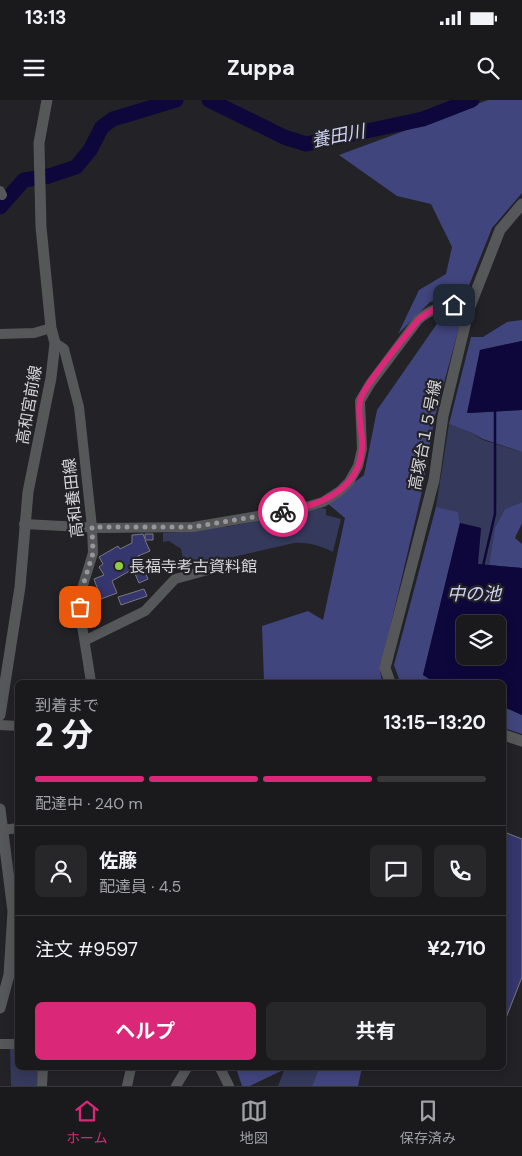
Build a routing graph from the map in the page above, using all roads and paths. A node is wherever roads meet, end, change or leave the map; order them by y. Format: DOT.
graph roads {
  1 [pos="46,100"];
  2 [pos="522,204"];
  3 [pos="469,310"];
  4 [pos="51,328"];
  5 [pos="0,334"];
  6 [pos="55,343"];
  7 [pos="24,524"];
  8 [pos="92,527"];
  9 [pos="212,570"];
  10 [pos="86,640"];
  11 [pos="91,680"];
  12 [pos="389,680"];
  13 [pos="0,715"];
  14 [pos="0,725"];
  15 [pos="15,726"];
  16 [pos="506,736"];
  17 [pos="522,741"];
  18 [pos="0,810"];
  19 [pos="15,828"];
  20 [pos="3,830"];
  21 [pos="0,1008"];
  22 [pos="0,1044"];
  23 [pos="15,1044"];
  24 [pos="43,1070"];
  25 [pos="131,1070"];
  26 [pos="186,1070"];
  27 [pos="221,1070"];
  28 [pos="42,1086"];
  29 [pos="127,1086"];
  30 [pos="176,1086"];
  31 [pos="229,1086"];
  1 -- 4 [label="street, 高和宮前線"];
  2 -- 3 [label="street, 高塚台１５号線"];
  3 -- 8 [label="street"];
  3 -- 12 [label="street, 高塚台１５号線"];
  4 -- 5 [label="street"];
  4 -- 6 [label="street, 高和宮前線"];
  6 -- 7 [label="street, 高和宮前線"];
  6 -- 8 [label="street, 高和養田線"];
  7 -- 8 [label="street"];
  7 -- 13 [label="street, 高和宮前線"];
  8 -- 10 [label="street, 高和養田線"];
  9 -- 10 [label="street"];
  10 -- 11 [label="street, 高和養田線"];
  14 -- 15 [label="street"];
  16 -- 17 [label="street"];
  18 -- 20 [label="street"];
  19 -- 20 [label="street"];
  20 -- 21 [label="street"];
  22 -- 23 [label="street"];
  24 -- 28 [label="street"];
  25 -- 29 [label="street"];
  26 -- 30 [label="street"];
  27 -- 31 [label="street"];
}
